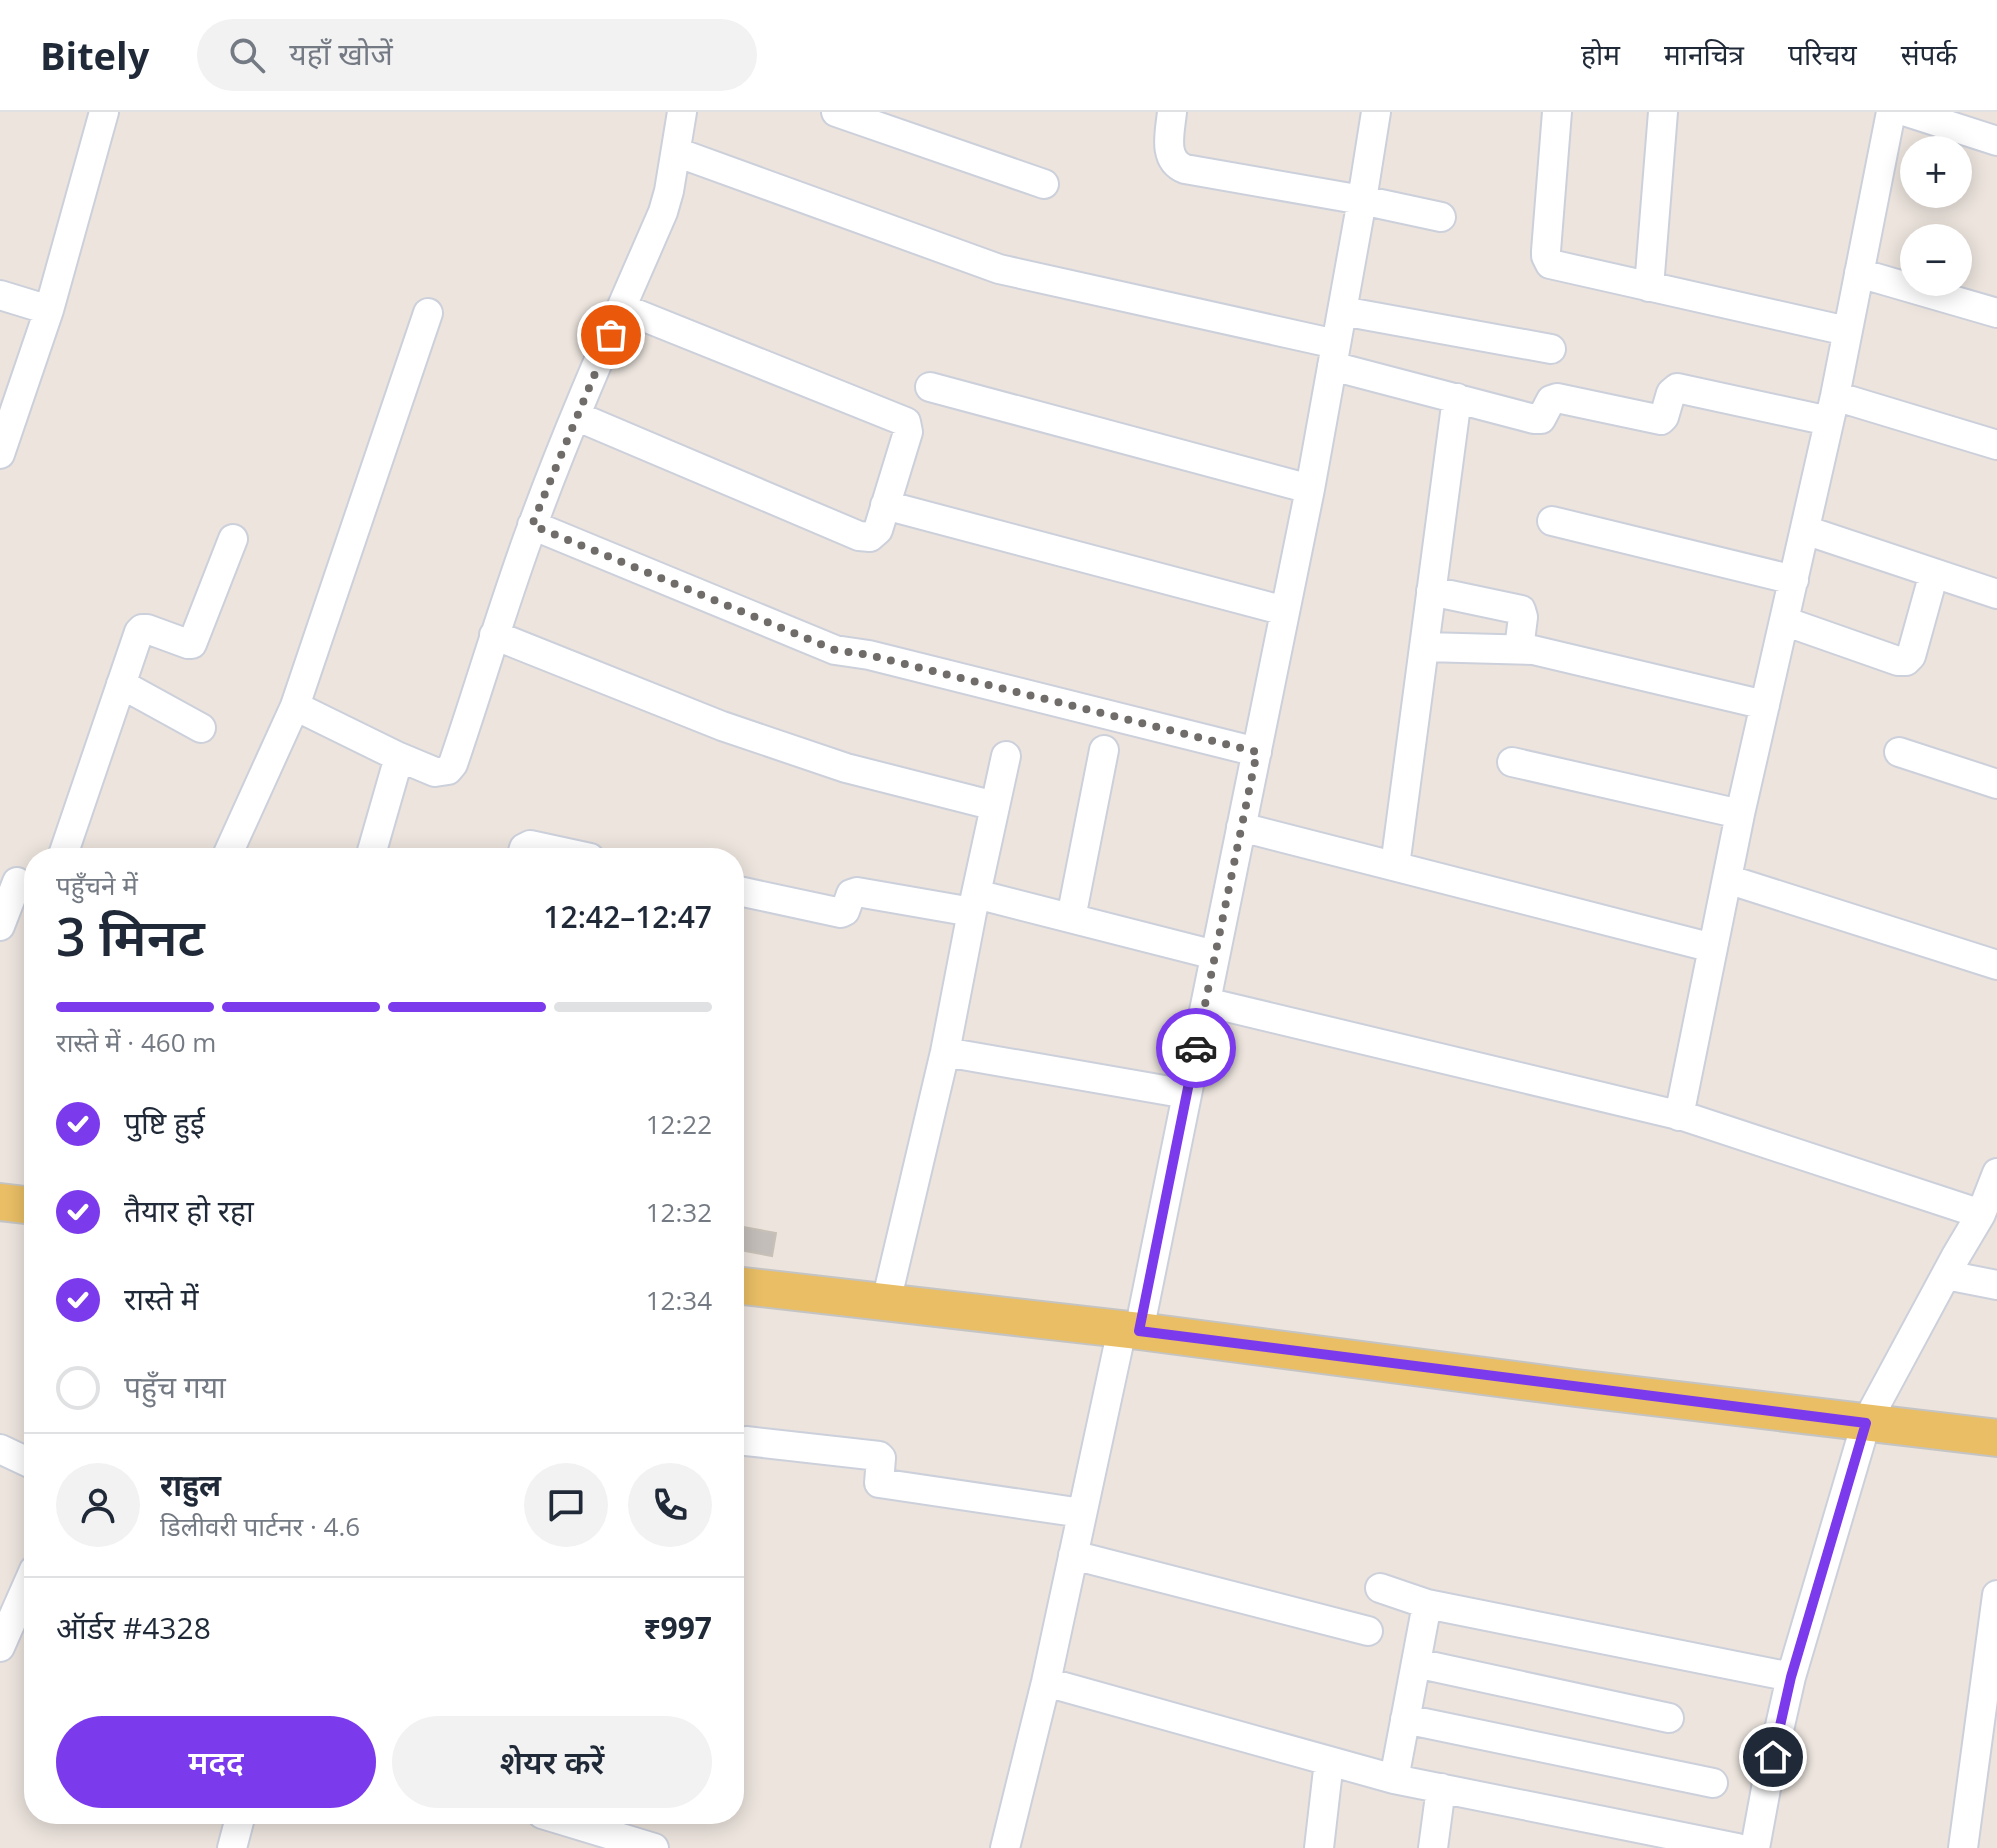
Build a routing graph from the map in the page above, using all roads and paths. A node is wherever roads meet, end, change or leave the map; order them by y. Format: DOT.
graph roads {
  1 [pos="104,112"];
  2 [pos="682,112"];
  3 [pos="836,112"];
  4 [pos="1172,112"];
  5 [pos="1376,112"];
  6 [pos="1557,112"];
  7 [pos="1663,112"];
  8 [pos="1891,112"];
  9 [pos="1907,112"];
  10 [pos="1997,141"];
  11 [pos="676,152"];
  12 [pos="1044,184"];
  13 [pos="1362,200"];
  14 [pos="1441,217"];
  15 [pos="1859,273"];
  16 [pos="1649,287"];
  17 [pos="0,295"];
  18 [pos="622,308"];
  19 [pos="49,310"];
  20 [pos="1342,311"];
  21 [pos="428,313"];
  22 [pos="1997,313"];
  23 [pos="1847,331"];
  24 [pos="1551,349"];
  25 [pos="1334,355"];
  26 [pos="930,387"];
  27 [pos="1457,398"];
  28 [pos="1832,409"];
  29 [pos="576,416"];
  30 [pos="1997,445"];
  31 [pos="0,454"];
  32 [pos="1310,489"];
  33 [pos="885,505"];
  34 [pos="1552,521"];
  35 [pos="532,525"];
  36 [pos="1805,530"];
  37 [pos="233,539"];
  38 [pos="1934,573"];
  39 [pos="1794,580"];
  40 [pos="1431,591"];
  41 [pos="1997,594"];
  42 [pos="1285,611"];
  43 [pos="1784,621"];
  44 [pos="494,635"];
  45 [pos="1425,647"];
  46 [pos="1519,649"];
  47 [pos="121,684"];
  48 [pos="1765,705"];
  49 [pos="295,706"];
  50 [pos="201,728"];
  51 [pos="1104,750"];
  52 [pos="1257,752"];
  53 [pos="1899,752"];
  54 [pos="1006,756"];
  55 [pos="399,757"];
  56 [pos="1512,762"];
  57 [pos="1996,781"];
  58 [pos="995,806"];
  59 [pos="1740,814"];
  60 [pos="1241,827"];
  61 [pos="65,848"];
  62 [pos="231,848"];
  63 [pos="373,848"];
  64 [pos="524,848"];
  65 [pos="544,848"];
  66 [pos="1395,866"];
  67 [pos="1727,879"];
  68 [pos="17,882"];
  69 [pos="744,892"];
  70 [pos="974,903"];
  71 [pos="1071,918"];
  72 [pos="0,926"];
  73 [pos="1713,948"];
  74 [pos="1215,955"];
  75 [pos="1997,965"];
  76 [pos="1206,1002"];
  77 [pos="945,1052"];
  78 [pos="1187,1094"];
  79 [pos="1679,1116"];
  80 [pos="1997,1173"];
  81 [pos="0,1202"];
  82 [pos="24,1205"];
  83 [pos="1981,1214"];
  84 [pos="1946,1275"];
  85 [pos="1997,1285"];
  86 [pos="744,1286"];
  87 [pos="886,1302"];
  88 [pos="1131,1330"];
  89 [pos="1866,1423"];
  90 [pos="1997,1438"];
  91 [pos="746,1441"];
  92 [pos="0,1449"];
  93 [pos="24,1460"];
  94 [pos="1082,1513"];
  95 [pos="1073,1555"];
  96 [pos="1380,1588"];
  97 [pos="24,1593"];
  98 [pos="1997,1595"];
  99 [pos="1427,1604"];
  100 [pos="1368,1631"];
  101 [pos="0,1647"];
  102 [pos="1416,1663"];
  103 [pos="1791,1677"];
  104 [pos="1046,1682"];
  105 [pos="1669,1718"];
  106 [pos="1405,1719"];
  107 [pos="1329,1761"];
  108 [pos="1394,1779"];
  109 [pos="1713,1783"];
  110 [pos="1441,1788"];
  111 [pos="238,1824"];
  112 [pos="575,1824"];
  113 [pos="232,1848"];
  114 [pos="654,1848"];
  115 [pos="1005,1848"];
  116 [pos="1319,1848"];
  117 [pos="1433,1848"];
  118 [pos="1737,1848"];
  119 [pos="1755,1848"];
  120 [pos="1963,1848"];
  1 -- 19 [label="street"];
  2 -- 11 [label="street"];
  3 -- 12 [label="street"];
  4 -- 13 [label="street"];
  5 -- 13 [label="street"];
  6 -- 16 [label="street"];
  7 -- 16 [label="street"];
  8 -- 15 [label="street"];
  9 -- 10 [label="street"];
  11 -- 18 [label="street"];
  11 -- 25 [label="street"];
  13 -- 14 [label="street"];
  13 -- 20 [label="street"];
  15 -- 22 [label="street"];
  15 -- 23 [label="street"];
  16 -- 23 [label="street"];
  17 -- 19 [label="street"];
  18 -- 29 [label="street"];
  18 -- 33 [label="street"];
  19 -- 31 [label="street"];
  20 -- 24 [label="street"];
  20 -- 25 [label="street"];
  21 -- 49 [label="street"];
  23 -- 28 [label="street"];
  25 -- 27 [label="street"];
  25 -- 32 [label="street"];
  26 -- 32 [label="street"];
  27 -- 28 [label="street"];
  27 -- 40 [label="street"];
  28 -- 30 [label="street"];
  28 -- 36 [label="street"];
  29 -- 33 [label="street"];
  29 -- 35 [label="street"];
  32 -- 42 [label="street"];
  33 -- 42 [label="street"];
  34 -- 39 [label="street"];
  35 -- 44 [label="street"];
  35 -- 52 [label="street"];
  36 -- 38 [label="street"];
  36 -- 39 [label="street"];
  37 -- 47 [label="street"];
  38 -- 41 [label="street"];
  38 -- 43 [label="street"];
  39 -- 43 [label="street"];
  40 -- 45 [label="street"];
  40 -- 46 [label="street"];
  42 -- 52 [label="street"];
  43 -- 48 [label="street"];
  44 -- 55 [label="street"];
  44 -- 58 [label="street"];
  45 -- 46 [label="street"];
  45 -- 66 [label="street"];
  46 -- 48 [label="street"];
  47 -- 50 [label="street"];
  47 -- 61 [label="street"];
  48 -- 59 [label="street"];
  49 -- 55 [label="street"];
  49 -- 62 [label="street"];
  51 -- 71 [label="street"];
  52 -- 60 [label="street"];
  53 -- 57 [label="street"];
  54 -- 58 [label="street"];
  55 -- 63 [label="street"];
  56 -- 59 [label="street"];
  58 -- 70 [label="street"];
  59 -- 67 [label="street"];
  60 -- 66 [label="street"];
  60 -- 74 [label="street"];
  64 -- 65 [label="street"];
  66 -- 73 [label="street"];
  67 -- 73 [label="street"];
  67 -- 75 [label="street"];
  68 -- 72 [label="street"];
  69 -- 70 [label="street"];
  70 -- 71 [label="street"];
  70 -- 77 [label="street"];
  71 -- 74 [label="street"];
  73 -- 79 [label="street"];
  74 -- 76 [label="street"];
  76 -- 78 [label="street"];
  76 -- 79 [label="street"];
  77 -- 78 [label="street"];
  77 -- 87 [label="street"];
  78 -- 88 [label="street"];
  79 -- 83 [label="street"];
  80 -- 83 [label="street"];
  81 -- 82 [label="main road"];
  83 -- 84 [label="street"];
  84 -- 85 [label="street"];
  84 -- 89 [label="street"];
  86 -- 87 [label="main road"];
  87 -- 88 [label="main road"];
  88 -- 89 [label="main road"];
  88 -- 94 [label="street"];
  89 -- 90 [label="main road"];
  89 -- 103 [label="street"];
  91 -- 94 [label="street"];
  92 -- 93 [label="street"];
  94 -- 95 [label="street"];
  95 -- 100 [label="street"];
  95 -- 104 [label="street"];
  96 -- 99 [label="street"];
  97 -- 101 [label="street"];
  98 -- 120 [label="street"];
  99 -- 102 [label="street"];
  99 -- 103 [label="street"];
  102 -- 105 [label="street"];
  102 -- 106 [label="street"];
  103 -- 119 [label="street"];
  104 -- 107 [label="street"];
  104 -- 115 [label="street"];
  106 -- 108 [label="street"];
  106 -- 109 [label="street"];
  107 -- 108 [label="street"];
  107 -- 116 [label="street"];
  108 -- 110 [label="street"];
  110 -- 117 [label="street"];
  110 -- 118 [label="street"];
  111 -- 113 [label="street"];
  112 -- 114 [label="street"];
}
